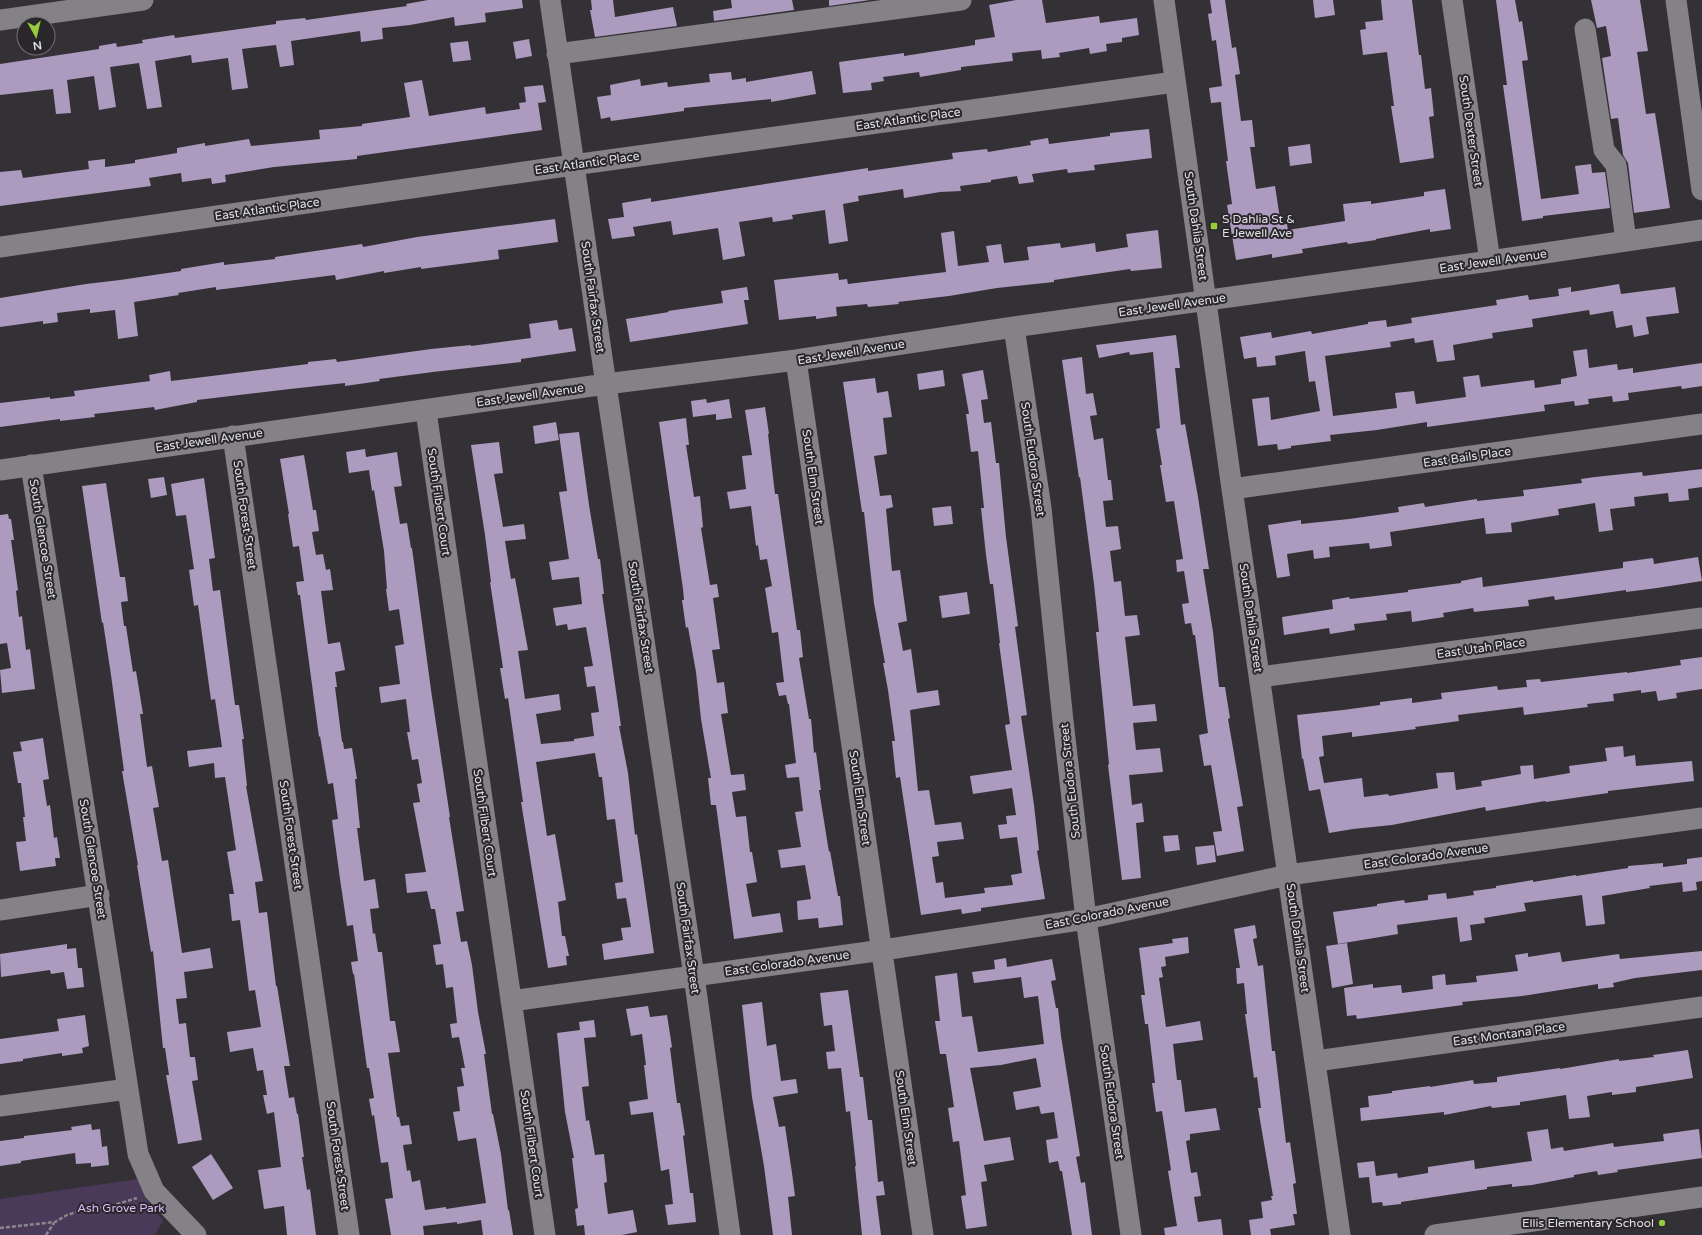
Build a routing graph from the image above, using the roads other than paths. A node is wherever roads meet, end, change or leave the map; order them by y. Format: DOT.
graph roads {
  1 [pos="143,0"];
  2 [pos="550,0"];
  3 [pos="961,0"];
  4 [pos="1164,0"];
  5 [pos="1452,0"];
  6 [pos="1676,0"];
  7 [pos="41,7"];
  8 [pos="0,20"];
  9 [pos="1585,29"];
  10 [pos="557,54"];
  11 [pos="1175,82"];
  12 [pos="573,165"];
  13 [pos="1702,190"];
  14 [pos="1702,230"];
  15 [pos="1626,241"];
  16 [pos="0,247"];
  17 [pos="1490,261"];
  18 [pos="1206,300"];
  19 [pos="1014,327"];
  20 [pos="796,360"];
  21 [pos="606,384"];
  22 [pos="426,411"];
  23 [pos="1702,424"];
  24 [pos="233,436"];
  25 [pos="31,465"];
  26 [pos="0,470"];
  27 [pos="1232,489"];
  28 [pos="1702,618"];
  29 [pos="1260,677"];
  30 [pos="1702,818"];
  31 [pos="1288,875"];
  32 [pos="99,895"];
  33 [pos="0,910"];
  34 [pos="1086,919"];
  35 [pos="882,950"];
  36 [pos="694,976"];
  37 [pos="511,1000"];
  38 [pos="1702,1007"];
  39 [pos="1316,1061"];
  40 [pos="128,1089"];
  41 [pos="0,1106"];
  42 [pos="1702,1197"];
  43 [pos="196,1235"];
  44 [pos="349,1235"];
  45 [pos="545,1235"];
  46 [pos="730,1235"];
  47 [pos="923,1235"];
  48 [pos="1131,1235"];
  49 [pos="1340,1235"];
  50 [pos="1435,1235"];
  1 -- 7 [label="street"];
  2 -- 10 [label="street, South Fairfax Street"];
  3 -- 10 [label="street"];
  4 -- 11 [label="street, South Dahlia Street"];
  5 -- 17 [label="street, South Dexter Street"];
  6 -- 13 [label="street"];
  7 -- 8 [label="street"];
  9 -- 15 [label="street"];
  10 -- 12 [label="street, South Fairfax Street"];
  11 -- 12 [label="street, East Atlantic Place"];
  11 -- 18 [label="street, South Dahlia Street"];
  12 -- 16 [label="street, East Atlantic Place"];
  12 -- 21 [label="street, South Fairfax Street"];
  14 -- 15 [label="street, East Jewell Avenue"];
  15 -- 17 [label="street, East Jewell Avenue"];
  17 -- 18 [label="street, East Jewell Avenue"];
  18 -- 19 [label="street, East Jewell Avenue"];
  18 -- 27 [label="street, South Dahlia Street"];
  19 -- 20 [label="street, East Jewell Avenue"];
  19 -- 34 [label="street, South Eudora Street"];
  20 -- 21 [label="street, East Jewell Avenue"];
  20 -- 35 [label="street, South Elm Street"];
  21 -- 22 [label="street, East Jewell Avenue"];
  21 -- 36 [label="street, South Fairfax Street"];
  22 -- 24 [label="street, East Jewell Avenue"];
  22 -- 37 [label="street, South Filbert Court"];
  23 -- 27 [label="street, East Bails Place"];
  24 -- 25 [label="street, East Jewell Avenue"];
  24 -- 44 [label="street, South Forest Street"];
  25 -- 26 [label="street, East Jewell Avenue"];
  25 -- 32 [label="street, South Glencoe Street"];
  27 -- 29 [label="street, South Dahlia Street"];
  28 -- 29 [label="street, East Utah Place"];
  29 -- 31 [label="street, South Dahlia Street"];
  30 -- 31 [label="street, East Colorado Avenue"];
  31 -- 34 [label="street, East Colorado Avenue"];
  31 -- 39 [label="street, South Dahlia Street"];
  32 -- 33 [label="street"];
  32 -- 40 [label="street, South Glencoe Street"];
  34 -- 35 [label="street, East Colorado Avenue"];
  34 -- 48 [label="street, South Eudora Street"];
  35 -- 36 [label="street, East Colorado Avenue"];
  35 -- 47 [label="street, South Elm Street"];
  36 -- 37 [label="street, East Colorado Avenue"];
  36 -- 46 [label="street, South Fairfax Street"];
  37 -- 45 [label="street, South Filbert Court"];
  38 -- 39 [label="street, East Montana Place"];
  39 -- 49 [label="street, South Dahlia Street"];
  40 -- 41 [label="street"];
  40 -- 43 [label="street, South Glencoe Street"];
  42 -- 50 [label="street"];
}
